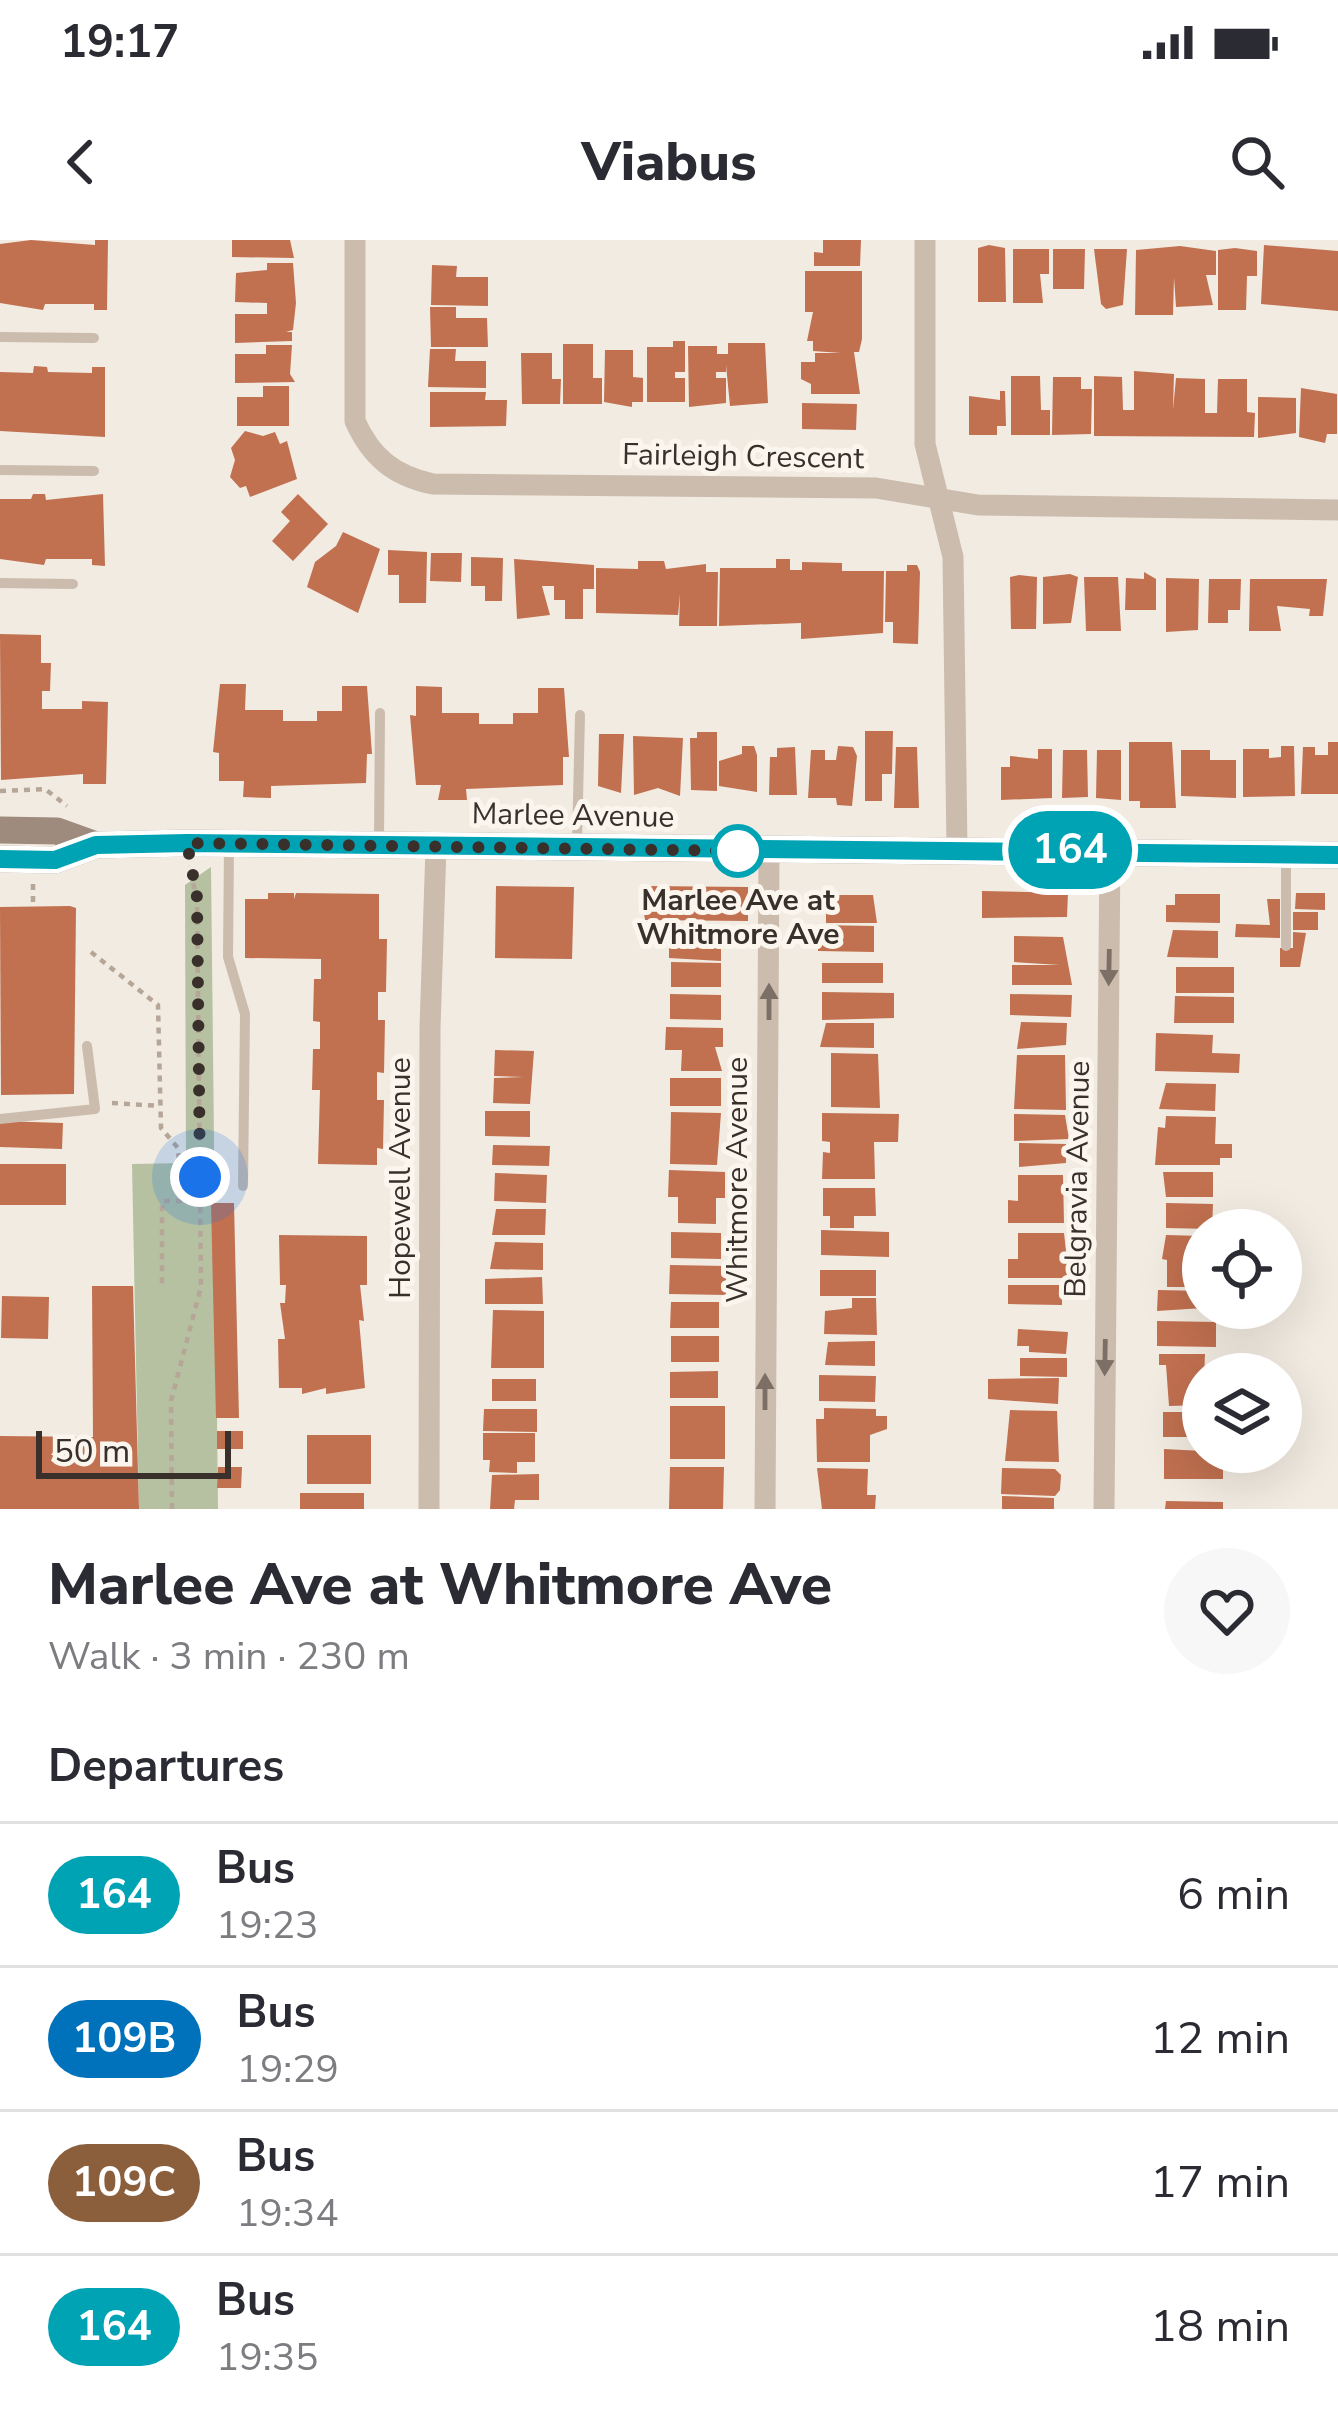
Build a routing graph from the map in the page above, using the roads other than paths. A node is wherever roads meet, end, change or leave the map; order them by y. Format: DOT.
graph roads {
  1 [pos="355,240"];
  2 [pos="925,240"];
  3 [pos="0,337"];
  4 [pos="94,338"];
  5 [pos="0,470"];
  6 [pos="94,471"];
  7 [pos="939,496"];
  8 [pos="1338,510"];
  9 [pos="0,583"];
  10 [pos="74,584"];
  11 [pos="380,713"];
  12 [pos="580,715"];
  13 [pos="0,830"];
  14 [pos="96,845"];
  15 [pos="230,845"];
  16 [pos="379,846"];
  17 [pos="436,847"];
  18 [pos="577,847"];
  19 [pos="957,848"];
  20 [pos="1110,850"];
  21 [pos="769,852"];
  22 [pos="1286,854"];
  23 [pos="1338,855"];
  24 [pos="0,859"];
  25 [pos="1286,946"];
  26 [pos="87,1046"];
  27 [pos="0,1119"];
  28 [pos="243,1186"];
  29 [pos="429,1509"];
  30 [pos="764,1509"];
  31 [pos="1104,1509"];
  1 -- 7 [label="street, Fairleigh Crescent"];
  2 -- 7 [label="street"];
  3 -- 4 [label="lane"];
  5 -- 6 [label="lane"];
  7 -- 8 [label="street, Fairleigh Crescent"];
  7 -- 19 [label="street"];
  9 -- 10 [label="lane"];
  11 -- 16 [label="lane"];
  12 -- 18 [label="lane"];
  13 -- 14 [label="street, Marlee Avenue"];
  14 -- 15 [label="street, Marlee Avenue"];
  14 -- 24 [label="street, Marlee Avenue"];
  15 -- 16 [label="street, Marlee Avenue"];
  15 -- 28 [label="lane"];
  16 -- 17 [label="street, Marlee Avenue"];
  17 -- 18 [label="street, Marlee Avenue"];
  17 -- 29 [label="street, Hopewell Avenue"];
  18 -- 21 [label="street, Marlee Avenue"];
  19 -- 20 [label="street, Marlee Avenue"];
  19 -- 21 [label="street, Marlee Avenue"];
  20 -- 22 [label="street, Marlee Avenue"];
  20 -- 31 [label="street, Belgravia Avenue, one-way"];
  30 -- 21 [label="street, Whitmore Avenue, one-way"];
  22 -- 23 [label="street, Marlee Avenue"];
  22 -- 25 [label="lane"];
  26 -- 27 [label="lane"];
}
